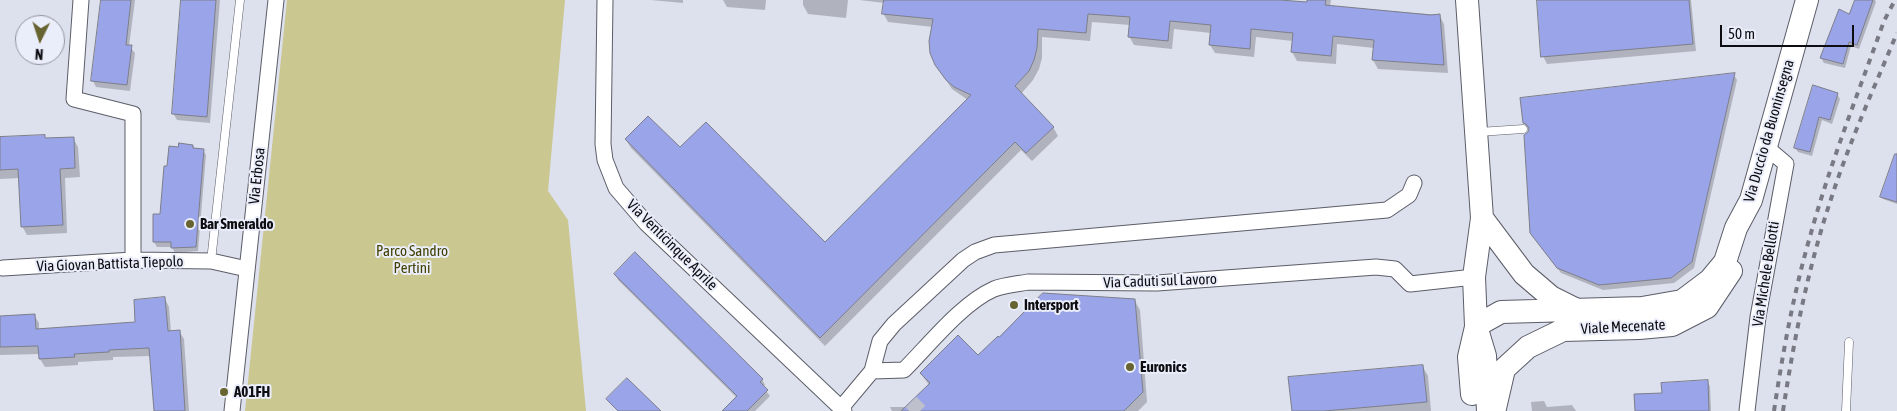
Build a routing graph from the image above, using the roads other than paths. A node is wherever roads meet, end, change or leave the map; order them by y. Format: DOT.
graph roads {
  1 [pos="81,0"];
  2 [pos="240,0"];
  3 [pos="276,0"];
  4 [pos="605,0"];
  5 [pos="1467,0"];
  6 [pos="1806,0"];
  7 [pos="1523,129"];
  8 [pos="1477,132"];
  9 [pos="1766,146"];
  10 [pos="1414,183"];
  11 [pos="1751,200"];
  12 [pos="1482,218"];
  13 [pos="133,260"];
  14 [pos="211,261"];
  15 [pos="2,268"];
  16 [pos="247,269"];
  17 [pos="1474,277"];
  18 [pos="1578,311"];
  19 [pos="1476,326"];
  20 [pos="1654,326"];
  21 [pos="1849,342"];
  22 [pos="872,371"];
  23 [pos="842,410"];
  24 [pos="232,411"];
  25 [pos="1474,411"];
  26 [pos="1488,411"];
  27 [pos="1494,411"];
  28 [pos="1747,411"];
  29 [pos="1846,411"];
  1 -- 13 [label="street"];
  2 -- 14 [label="lane"];
  3 -- 16 [label="street, Via Erbosa"];
  4 -- 23 [label="street, Via Venticinque Aprile"];
  5 -- 8 [label="main road"];
  6 -- 9 [label="main road, Via Duccio da Buoninsegna"];
  7 -- 8 [label="lane"];
  8 -- 12 [label="main road"];
  9 -- 11 [label="main road, Via Duccio da Buoninsegna"];
  9 -- 28 [label="street, Via Michele Bellotti"];
  10 -- 22 [label="street"];
  11 -- 18 [label="main road, Via Duccio da Buoninsegna"];
  11 -- 20 [label="main road, Viale Mecenate"];
  12 -- 17 [label="main road"];
  12 -- 18 [label="main road"];
  13 -- 14 [label="street, Via Giovan Battista Tiepolo"];
  13 -- 15 [label="street, Via Giovan Battista Tiepolo"];
  14 -- 16 [label="street, Via Giovan Battista Tiepolo"];
  16 -- 24 [label="street, Via Erbosa"];
  17 -- 19 [label="main road"];
  17 -- 22 [label="street, Via Caduti sul Lavoro"];
  18 -- 19 [label="main road, Via Duccio da Buoninsegna"];
  19 -- 20 [label="main road"];
  19 -- 25 [label="main road"];
  19 -- 26 [label="main road"];
  20 -- 27 [label="main road, Viale Mecenate"];
  21 -- 29 [label="lane"];
  22 -- 23 [label="street"];
}
